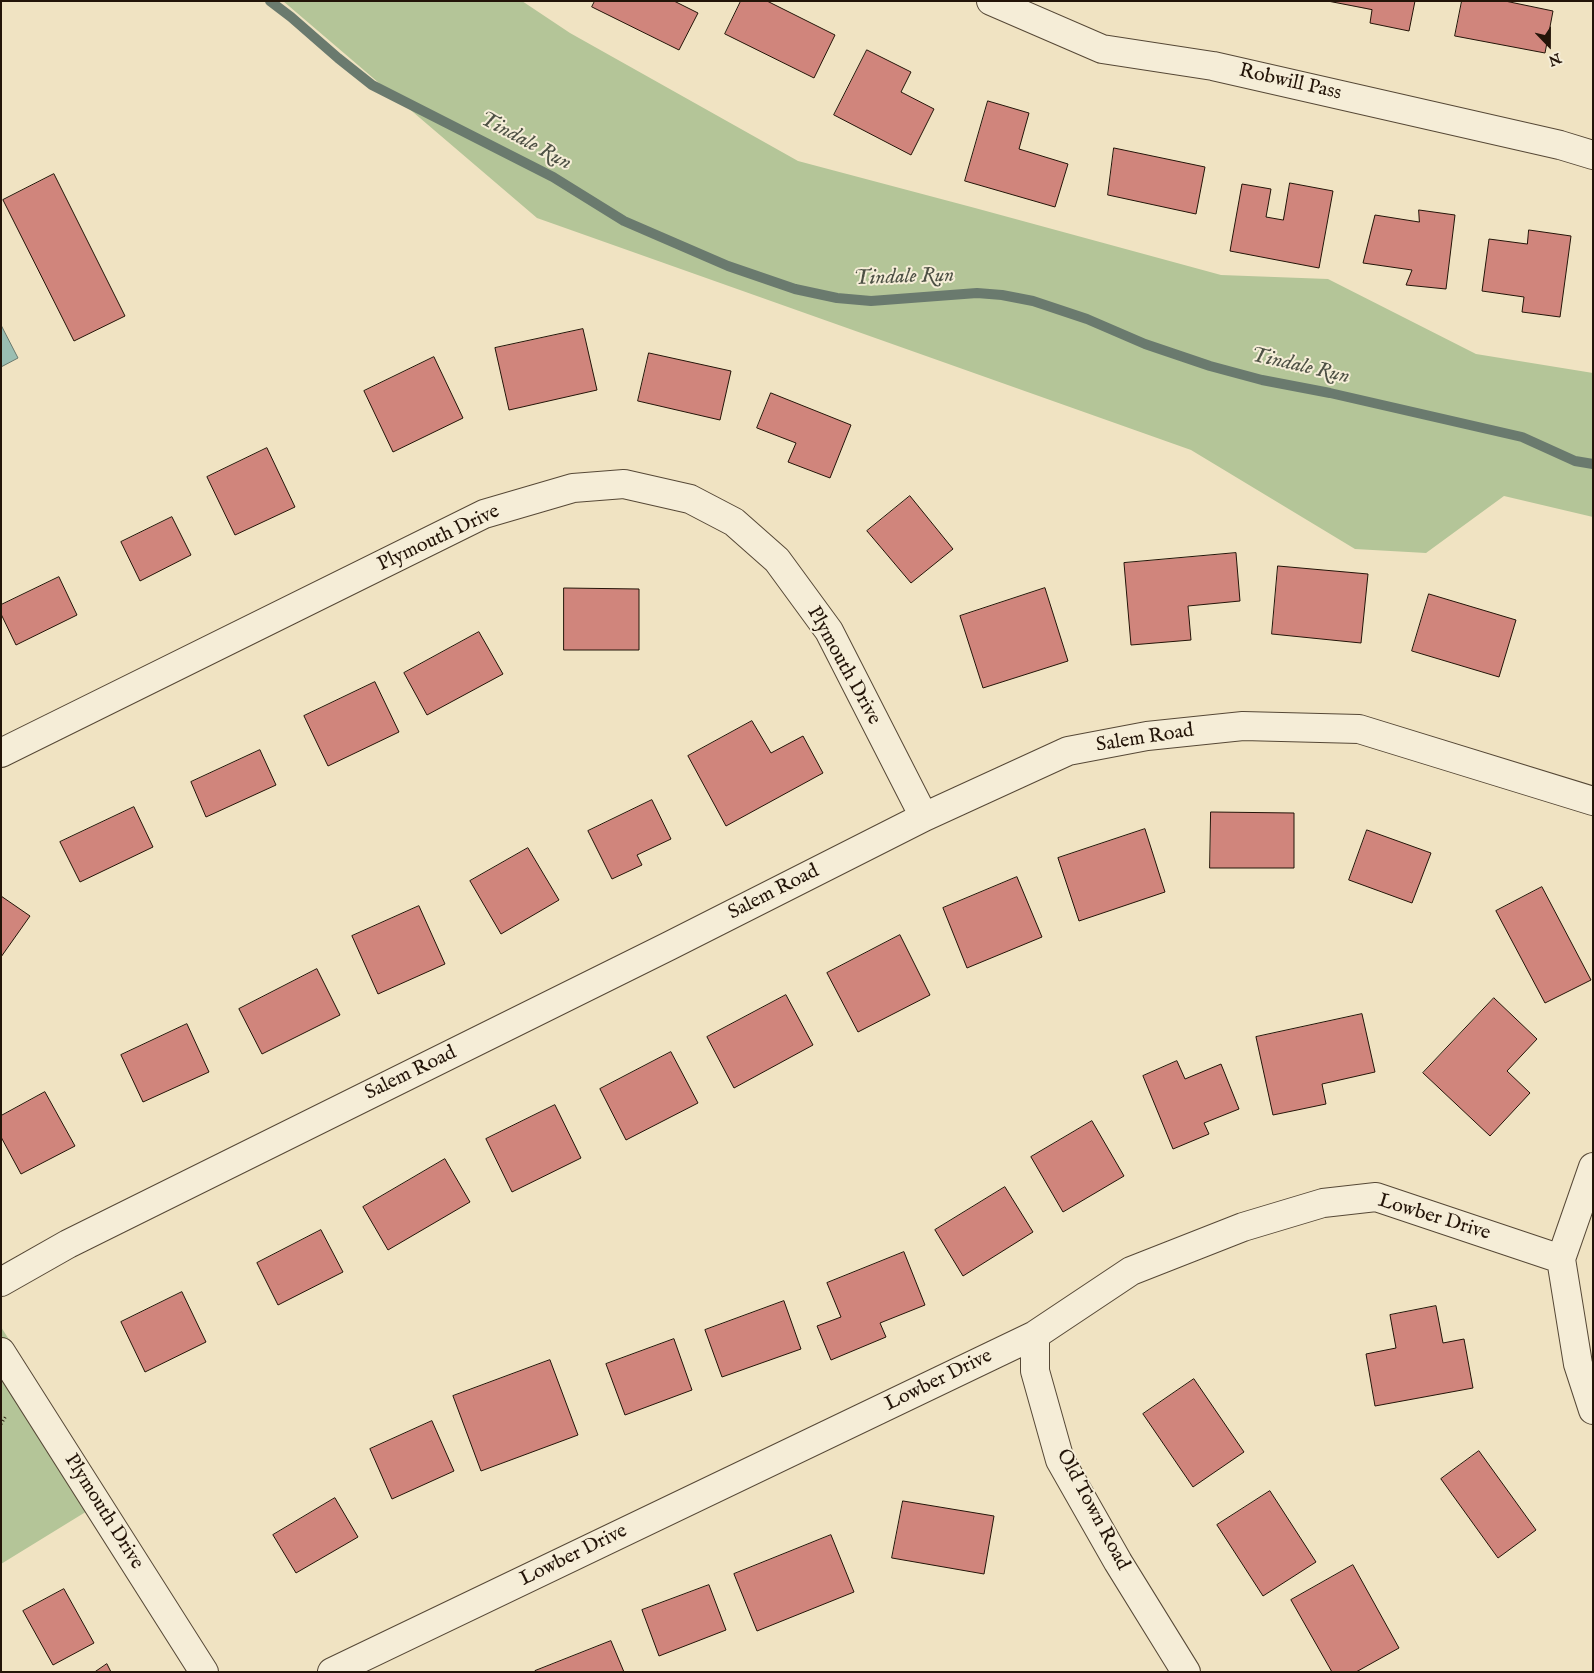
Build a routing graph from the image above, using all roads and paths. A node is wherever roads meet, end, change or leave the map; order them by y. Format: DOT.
graph roads {
  1 [pos="991,1"];
  2 [pos="1593,155"];
  3 [pos="1,753"];
  4 [pos="1593,801"];
  5 [pos="924,817"];
  6 [pos="1593,1168"];
  7 [pos="1561,1259"];
  8 [pos="1,1282"];
  9 [pos="1035,1335"];
  10 [pos="1,1352"];
  11 [pos="1593,1410"];
  12 [pos="204,1672"];
  13 [pos="332,1672"];
  14 [pos="1186,1672"];
  1 -- 2 [label="street, Robwill Pass"];
  3 -- 5 [label="street, Plymouth Drive"];
  4 -- 5 [label="street, Salem Road"];
  5 -- 8 [label="street, Salem Road"];
  6 -- 7 [label="street"];
  7 -- 9 [label="street, Lowber Drive"];
  7 -- 11 [label="street"];
  9 -- 13 [label="street, Lowber Drive"];
  9 -- 14 [label="street, Old Town Road"];
  10 -- 12 [label="street, Plymouth Drive"];
}
